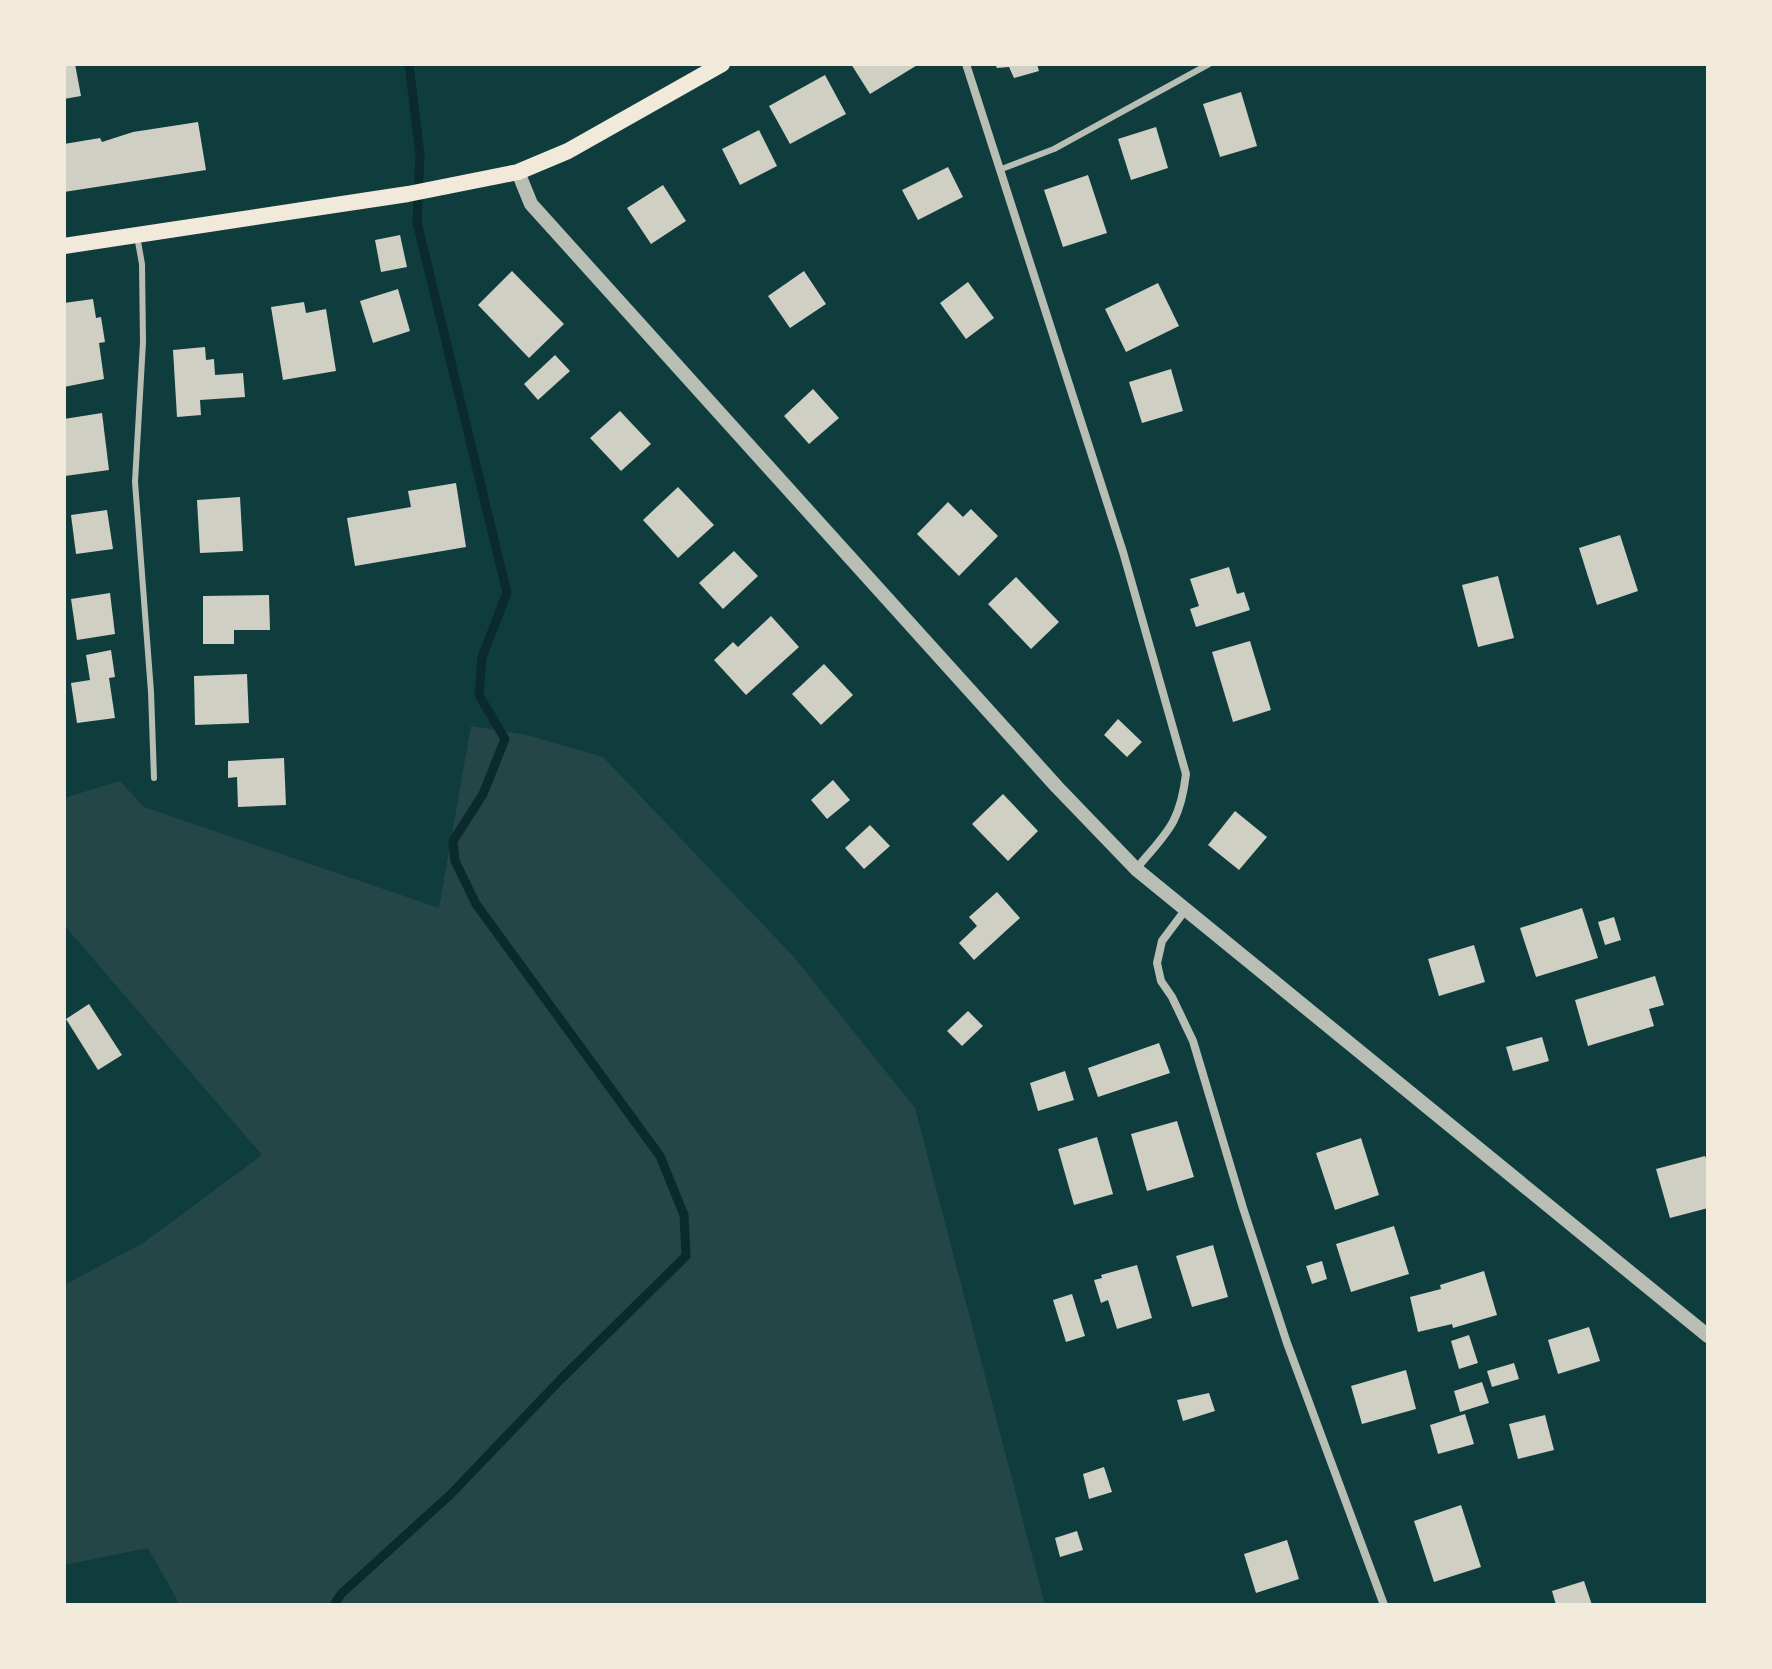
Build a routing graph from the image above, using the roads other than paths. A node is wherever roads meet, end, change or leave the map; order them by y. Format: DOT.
graph roads {
  1 [pos="966,64"];
  2 [pos="1209,64"];
  3 [pos="718,65"];
  4 [pos="999,170"];
  5 [pos="518,172"];
  6 [pos="137,236"];
  7 [pos="64,246"];
  8 [pos="154,778"];
  9 [pos="1136,869"];
  10 [pos="1186,909"];
  11 [pos="1708,1336"];
  12 [pos="1384,1605"];
  1 -- 4 [label="street"];
  2 -- 4 [label="lane"];
  3 -- 5 [label="main road"];
  4 -- 9 [label="street"];
  5 -- 6 [label="main road"];
  5 -- 9 [label="street"];
  6 -- 7 [label="main road"];
  6 -- 8 [label="lane"];
  9 -- 10 [label="street"];
  10 -- 11 [label="street"];
  10 -- 12 [label="street"];
}
